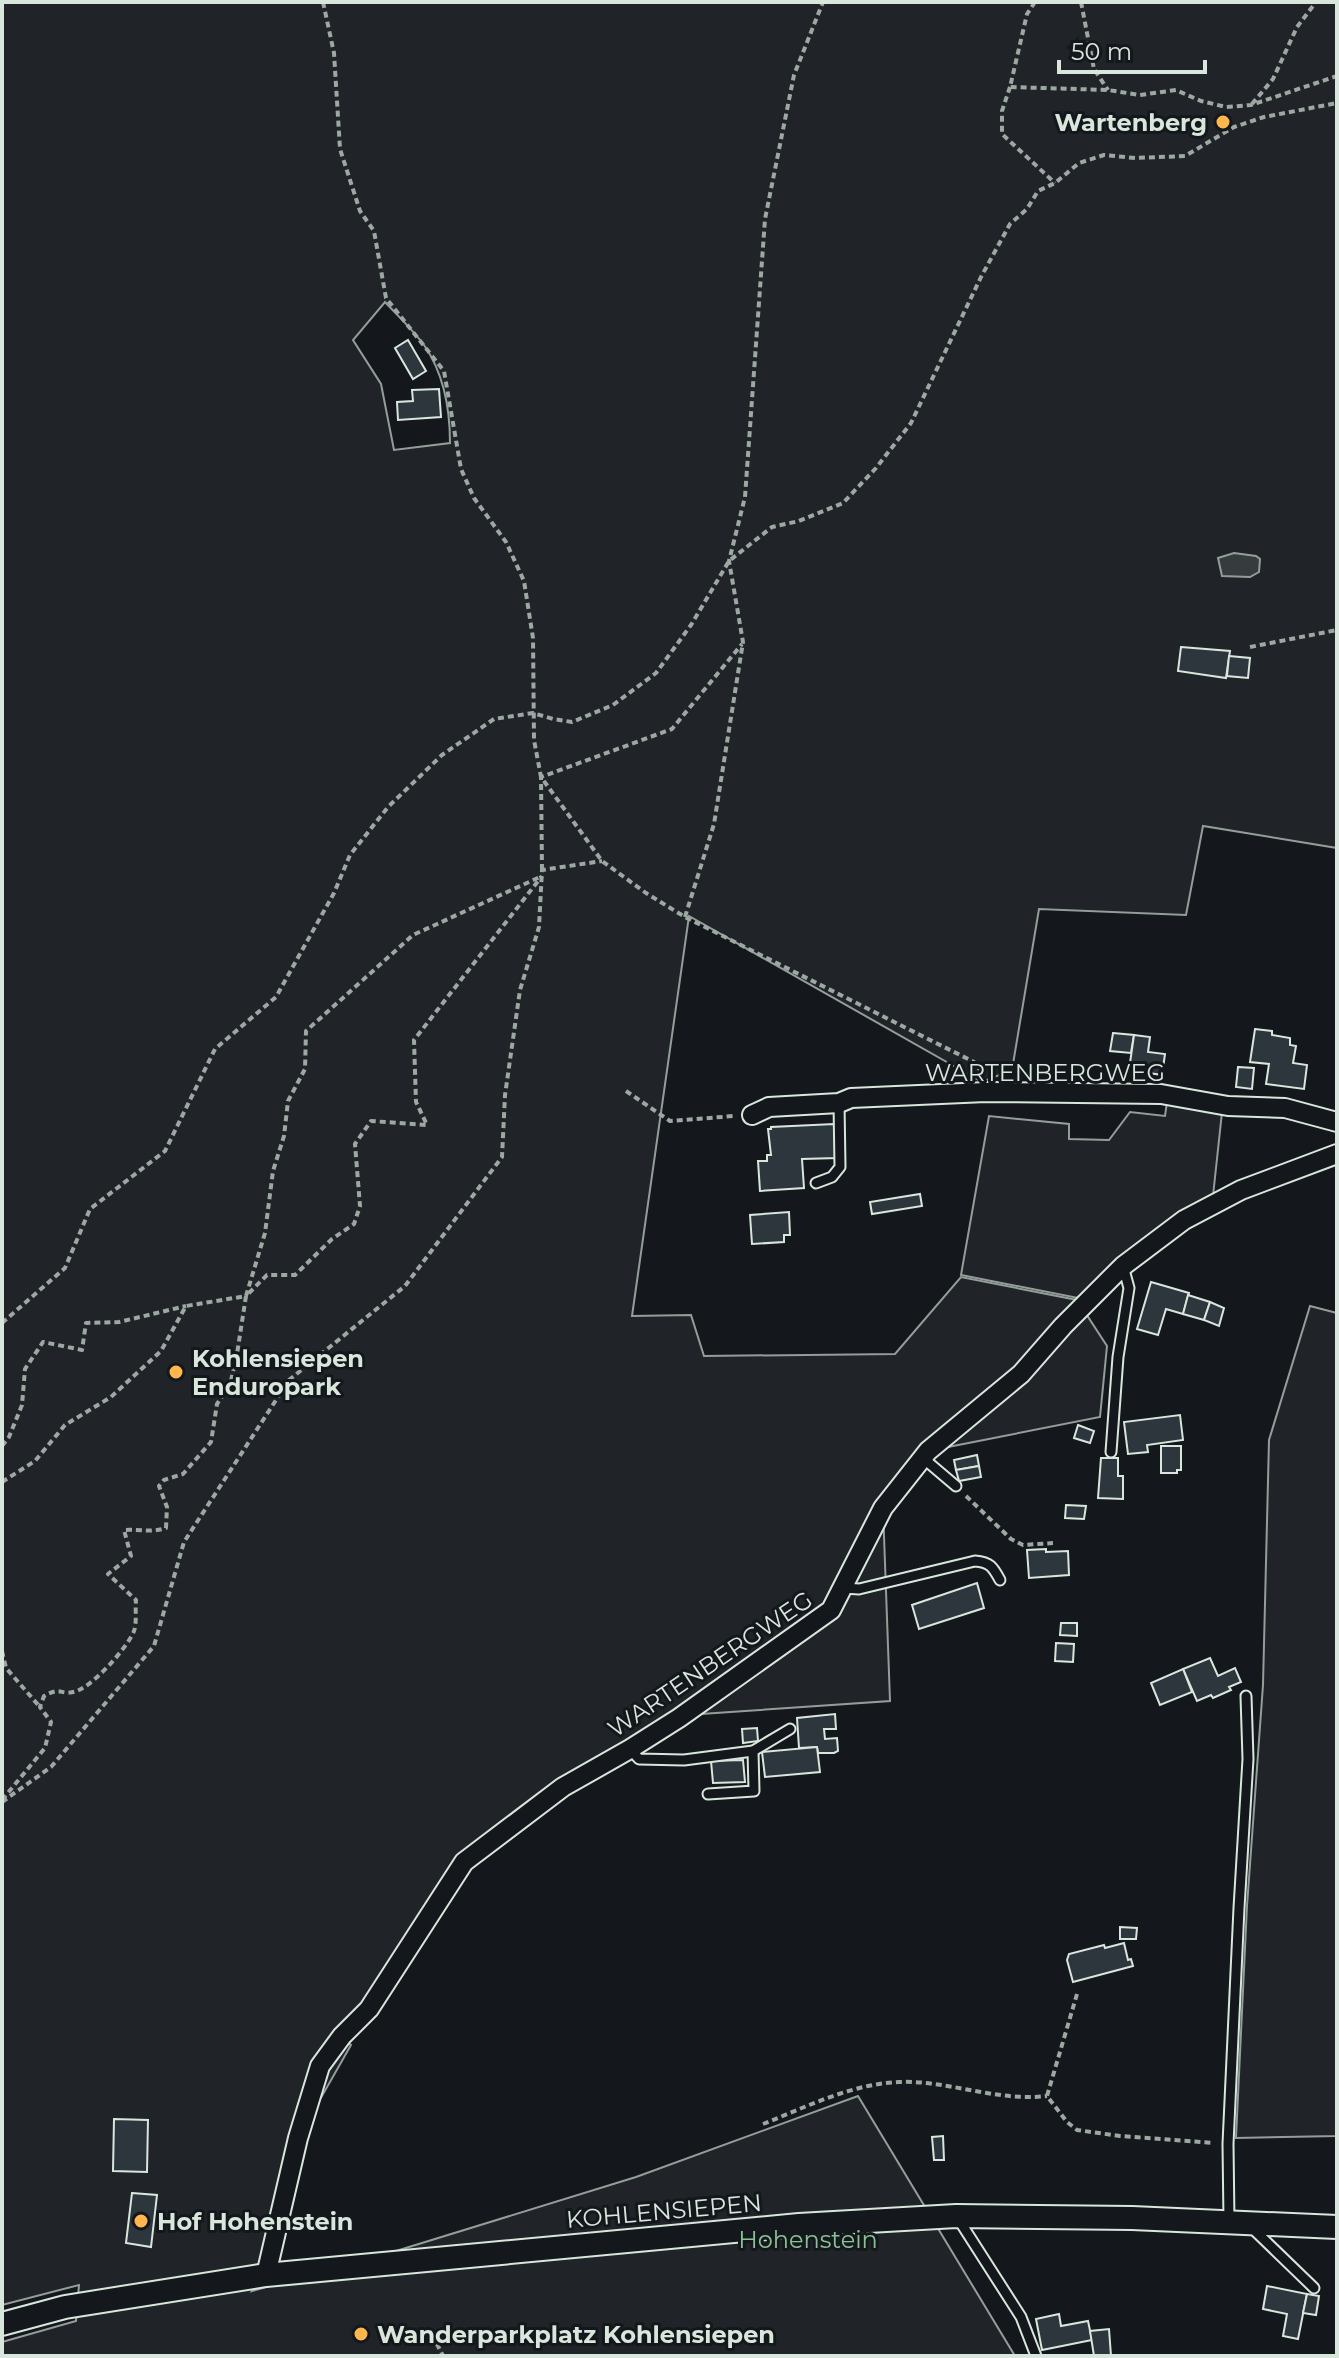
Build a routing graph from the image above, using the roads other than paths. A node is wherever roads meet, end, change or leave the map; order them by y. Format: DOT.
graph roads {
  1 [pos="839,1103"];
  2 [pos="752,1115"];
  3 [pos="1337,1122"];
  4 [pos="1337,1154"];
  5 [pos="816,1183"];
  6 [pos="1123,1266"];
  7 [pos="1111,1452"];
  8 [pos="923,1458"];
  9 [pos="956,1486"];
  10 [pos="1000,1580"];
  11 [pos="844,1588"];
  12 [pos="1246,1696"];
  13 [pos="790,1729"];
  14 [pos="630,1749"];
  15 [pos="753,1751"];
  16 [pos="708,1794"];
  17 [pos="956,2216"];
  18 [pos="1237,2221"];
  19 [pos="1337,2227"];
  20 [pos="266,2275"];
  21 [pos="1314,2288"];
  22 [pos="2,2324"];
  23 [pos="1036,2356"];
  1 -- 2 [label="street, WARTENBERGWEG"];
  1 -- 3 [label="street, WARTENBERGWEG"];
  1 -- 5 [label="lane"];
  4 -- 6 [label="street, WARTENBERGWEG"];
  6 -- 7 [label="lane"];
  6 -- 8 [label="street, WARTENBERGWEG"];
  8 -- 9 [label="lane"];
  8 -- 11 [label="street, WARTENBERGWEG"];
  10 -- 11 [label="lane"];
  11 -- 14 [label="street, WARTENBERGWEG"];
  12 -- 18 [label="lane"];
  13 -- 15 [label="lane"];
  14 -- 15 [label="lane"];
  14 -- 20 [label="street, WARTENBERGWEG"];
  15 -- 16 [label="lane"];
  17 -- 18 [label="street, KOHLENSIEPEN"];
  17 -- 20 [label="street, KOHLENSIEPEN"];
  17 -- 23 [label="lane"];
  18 -- 19 [label="street, KOHLENSIEPEN"];
  18 -- 21 [label="lane"];
  20 -- 22 [label="street, KOHLENSIEPEN"];
}
